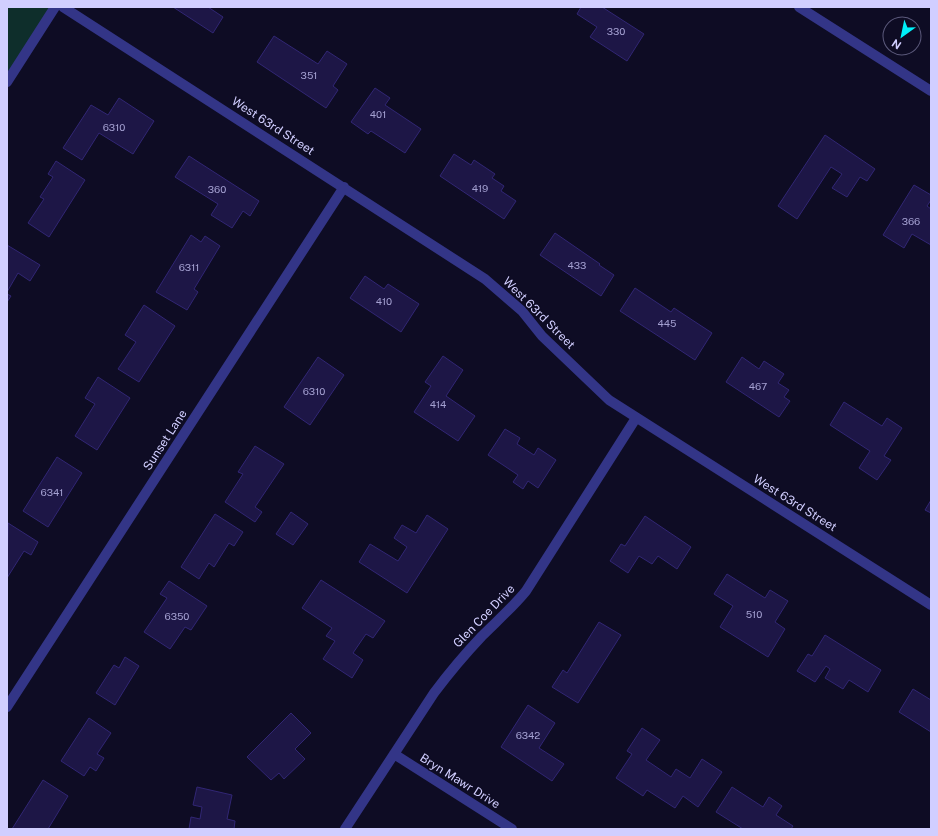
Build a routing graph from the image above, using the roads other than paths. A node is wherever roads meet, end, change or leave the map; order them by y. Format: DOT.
graph roads {
  1 [pos="55,7"];
  2 [pos="63,7"];
  3 [pos="799,7"];
  4 [pos="7,82"];
  5 [pos="931,91"];
  6 [pos="344,187"];
  7 [pos="636,418"];
  8 [pos="931,604"];
  9 [pos="7,707"];
  10 [pos="394,754"];
  11 [pos="345,829"];
  12 [pos="512,829"];
  1 -- 4 [label="street"];
  2 -- 6 [label="street, West 63rd Street"];
  3 -- 5 [label="street"];
  6 -- 7 [label="street, West 63rd Street"];
  6 -- 9 [label="street, Sunset Lane"];
  7 -- 8 [label="street, West 63rd Street"];
  7 -- 10 [label="street, Glen Coe Drive"];
  10 -- 11 [label="street, Glen Coe Drive"];
  10 -- 12 [label="street, Bryn Mawr Drive"];
}
